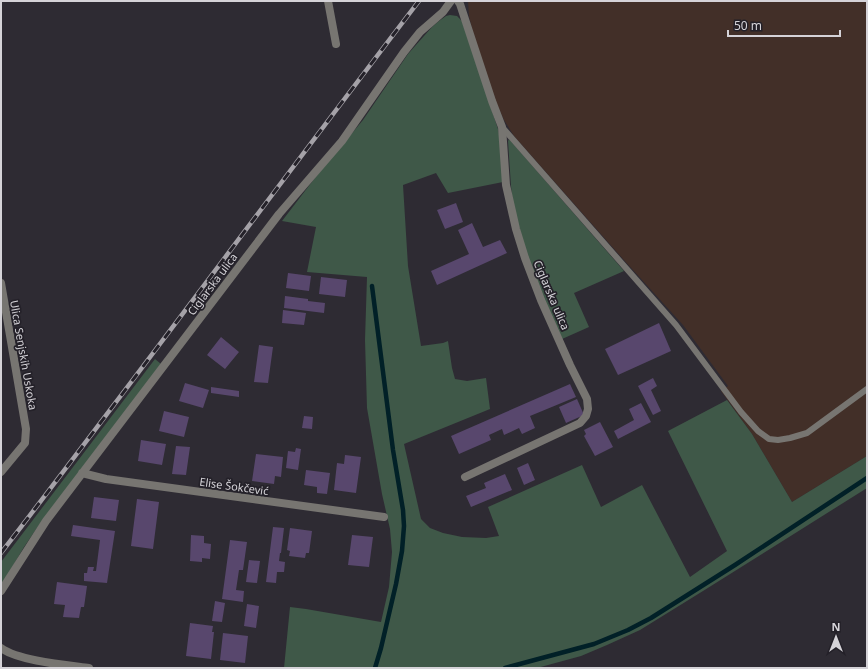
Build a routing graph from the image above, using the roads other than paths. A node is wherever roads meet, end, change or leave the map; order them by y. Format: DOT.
graph roads {
  1 [pos="328,1"];
  2 [pos="451,1"];
  3 [pos="458,1"];
  4 [pos="336,44"];
  5 [pos="502,127"];
  6 [pos="1,283"];
  7 [pos="867,389"];
  8 [pos="1,472"];
  9 [pos="82,473"];
  10 [pos="465,477"];
  11 [pos="384,517"];
  12 [pos="1,591"];
  13 [pos="1,648"];
  14 [pos="89,668"];
  1 -- 4 [label="street"];
  2 -- 9 [label="street, Ciglarska ulica"];
  3 -- 5 [label="street, Ciglarska ulica"];
  5 -- 7 [label="lane"];
  5 -- 10 [label="street, Ciglarska ulica"];
  6 -- 8 [label="street, Ulica Senjskih Uskoka"];
  9 -- 11 [label="street, Elise Šokčević"];
  9 -- 12 [label="street, Ciglarska ulica"];
  13 -- 14 [label="street"];
}
